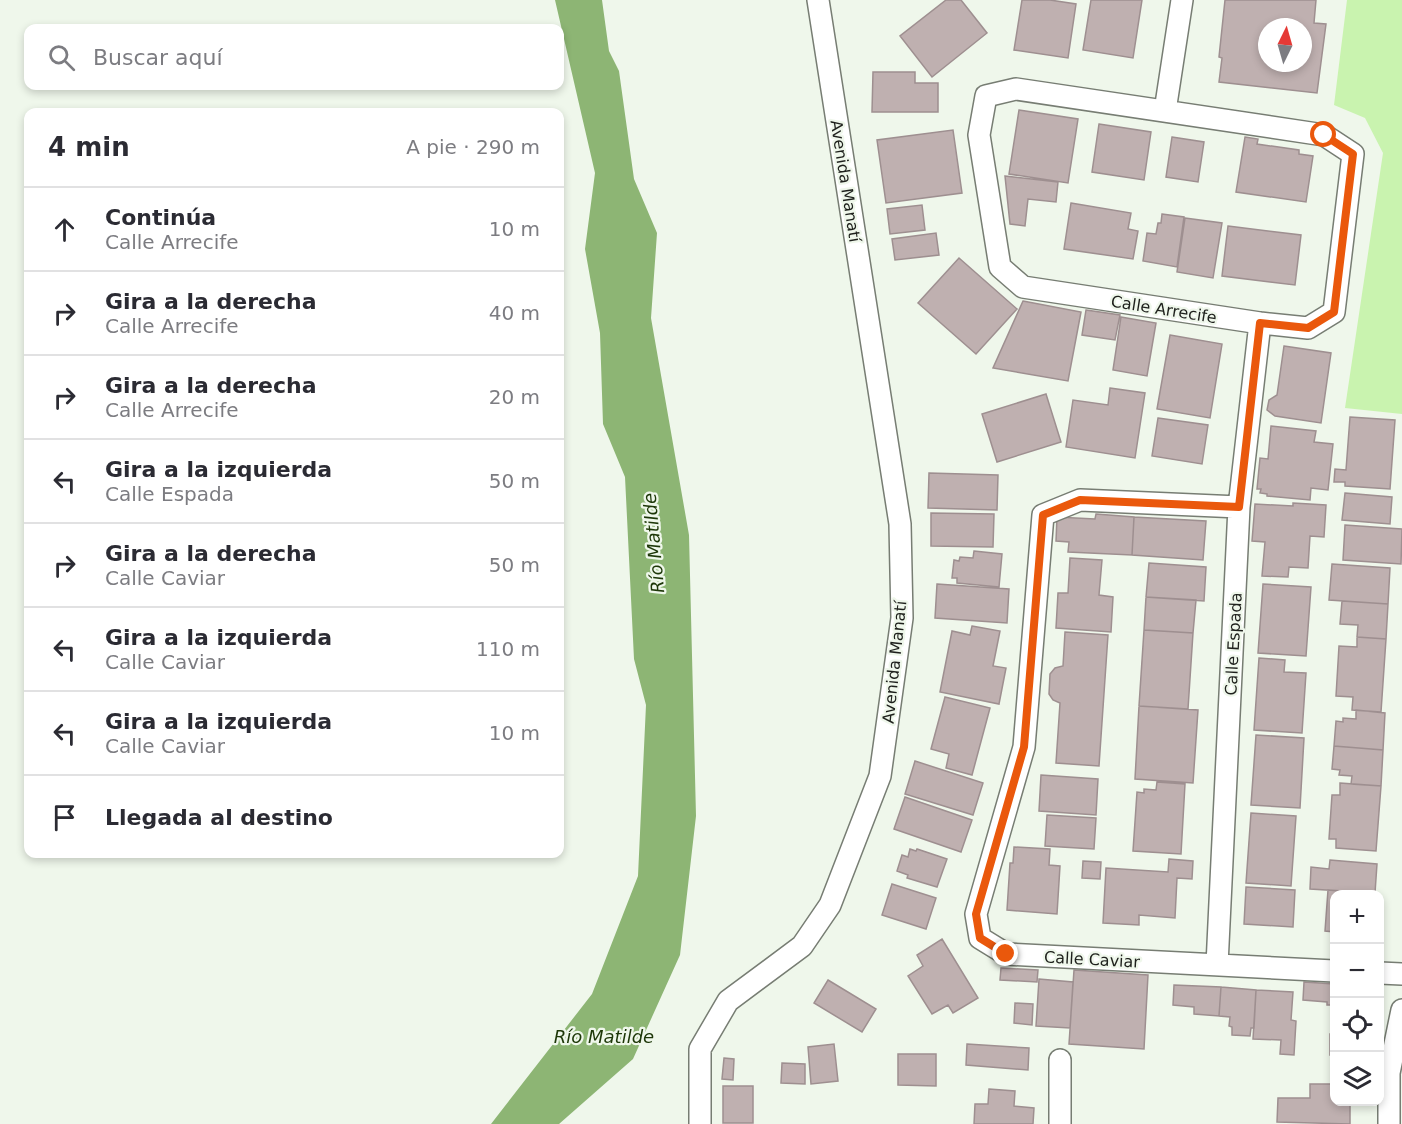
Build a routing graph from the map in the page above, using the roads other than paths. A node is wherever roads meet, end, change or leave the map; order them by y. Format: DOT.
graph roads {
  1 [pos="818,0"];
  2 [pos="1182,0"];
  3 [pos="1166,111"];
  4 [pos="1260,323"];
  5 [pos="1239,507"];
  6 [pos="1217,965"];
  7 [pos="1330,971"];
  8 [pos="1384,973"];
  9 [pos="1402,974"];
  10 [pos="1402,1010"];
  11 [pos="1059,1060"];
  12 [pos="700,1124"];
  13 [pos="1060,1124"];
  14 [pos="1389,1124"];
  1 -- 12 [label="street, Avenida Manatí"];
  2 -- 3 [label="street"];
  3 -- 4 [label="street, Calle Arrecife"];
  3 -- 4 [label="street, Calle Arrecife"];
  4 -- 5 [label="street, Calle Espada"];
  5 -- 6 [label="street, Calle Espada"];
  5 -- 6 [label="street, Calle Caviar"];
  6 -- 7 [label="street, Calle Caviar"];
  8 -- 9 [label="street"];
  10 -- 14 [label="street"];
  11 -- 13 [label="street"];
}
